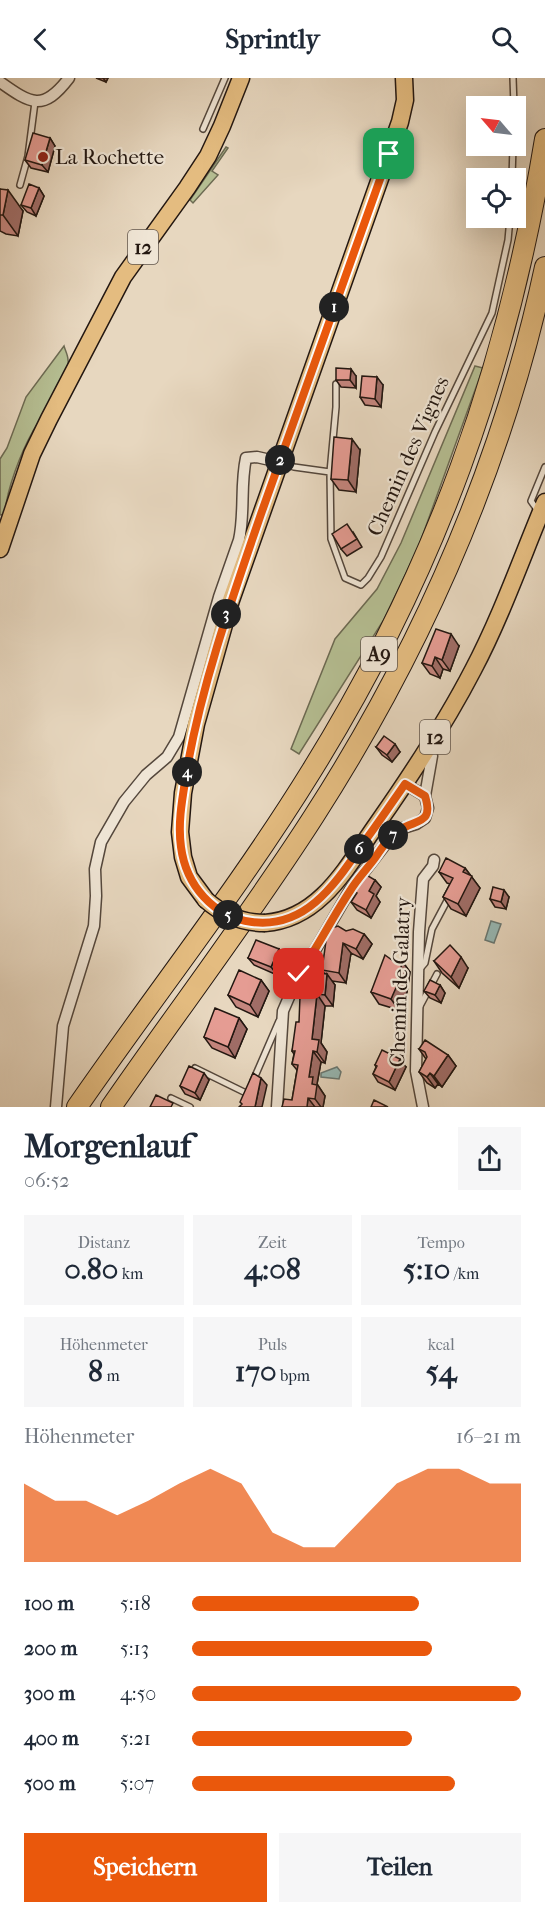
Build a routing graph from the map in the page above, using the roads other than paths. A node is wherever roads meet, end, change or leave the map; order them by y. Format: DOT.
graph roads {
  1 [pos="69,78"];
  2 [pos="225,78"];
  3 [pos="241,78"];
  4 [pos="404,78"];
  5 [pos="513,78"];
  6 [pos="0,82"];
  7 [pos="514,96"];
  8 [pos="34,102"];
  9 [pos="203,129"];
  10 [pos="545,139"];
  11 [pos="20,184"];
  12 [pos="508,228"];
  13 [pos="545,267"];
  14 [pos="336,384"];
  15 [pos="279,462"];
  16 [pos="545,466"];
  17 [pos="330,472"];
  18 [pos="543,508"];
  19 [pos="0,549"];
  20 [pos="428,749"];
  21 [pos="405,784"];
  22 [pos="425,796"];
  23 [pos="434,860"];
  24 [pos="451,894"];
  25 [pos="418,971"];
  26 [pos="437,974"];
  27 [pos="283,1011"];
  28 [pos="416,1012"];
  29 [pos="195,1068"];
  30 [pos="248,1094"];
  31 [pos="171,1098"];
  32 [pos="245,1101"];
  33 [pos="56,1107"];
  34 [pos="77,1107"];
  35 [pos="111,1107"];
  36 [pos="190,1107"];
  37 [pos="278,1107"];
  38 [pos="423,1107"];
  1 -- 8 [label="street"];
  2 -- 9 [label="lane"];
  3 -- 19 [label="main road, 12"];
  4 -- 15 [label="main road, 12"];
  5 -- 7 [label="lane"];
  6 -- 8 [label="street"];
  8 -- 11 [label="lane"];
  10 -- 34 [label="highway, A9"];
  12 -- 17 [label="lane, Chemin des Vignes"];
  13 -- 35 [label="highway, A9"];
  14 -- 17 [label="lane, Chemin des Vignes"];
  15 -- 17 [label="lane"];
  15 -- 21 [label="main road, 12, bridge"];
  15 -- 33 [label="street"];
  16 -- 18 [label="lane"];
  18 -- 20 [label="main road, 12"];
  20 -- 21 [label="main road, 12"];
  20 -- 22 [label="street"];
  21 -- 22 [label="street"];
  22 -- 27 [label="street"];
  23 -- 25 [label="street, Chemin de Galatry"];
  24 -- 25 [label="lane"];
  25 -- 28 [label="street, Chemin de Galatry"];
  26 -- 28 [label="lane"];
  27 -- 30 [label="lane"];
  27 -- 37 [label="street"];
  28 -- 38 [label="street, Chemin de Galatry"];
  29 -- 30 [label="lane"];
  30 -- 32 [label="lane"];
  31 -- 36 [label="lane"];
}
